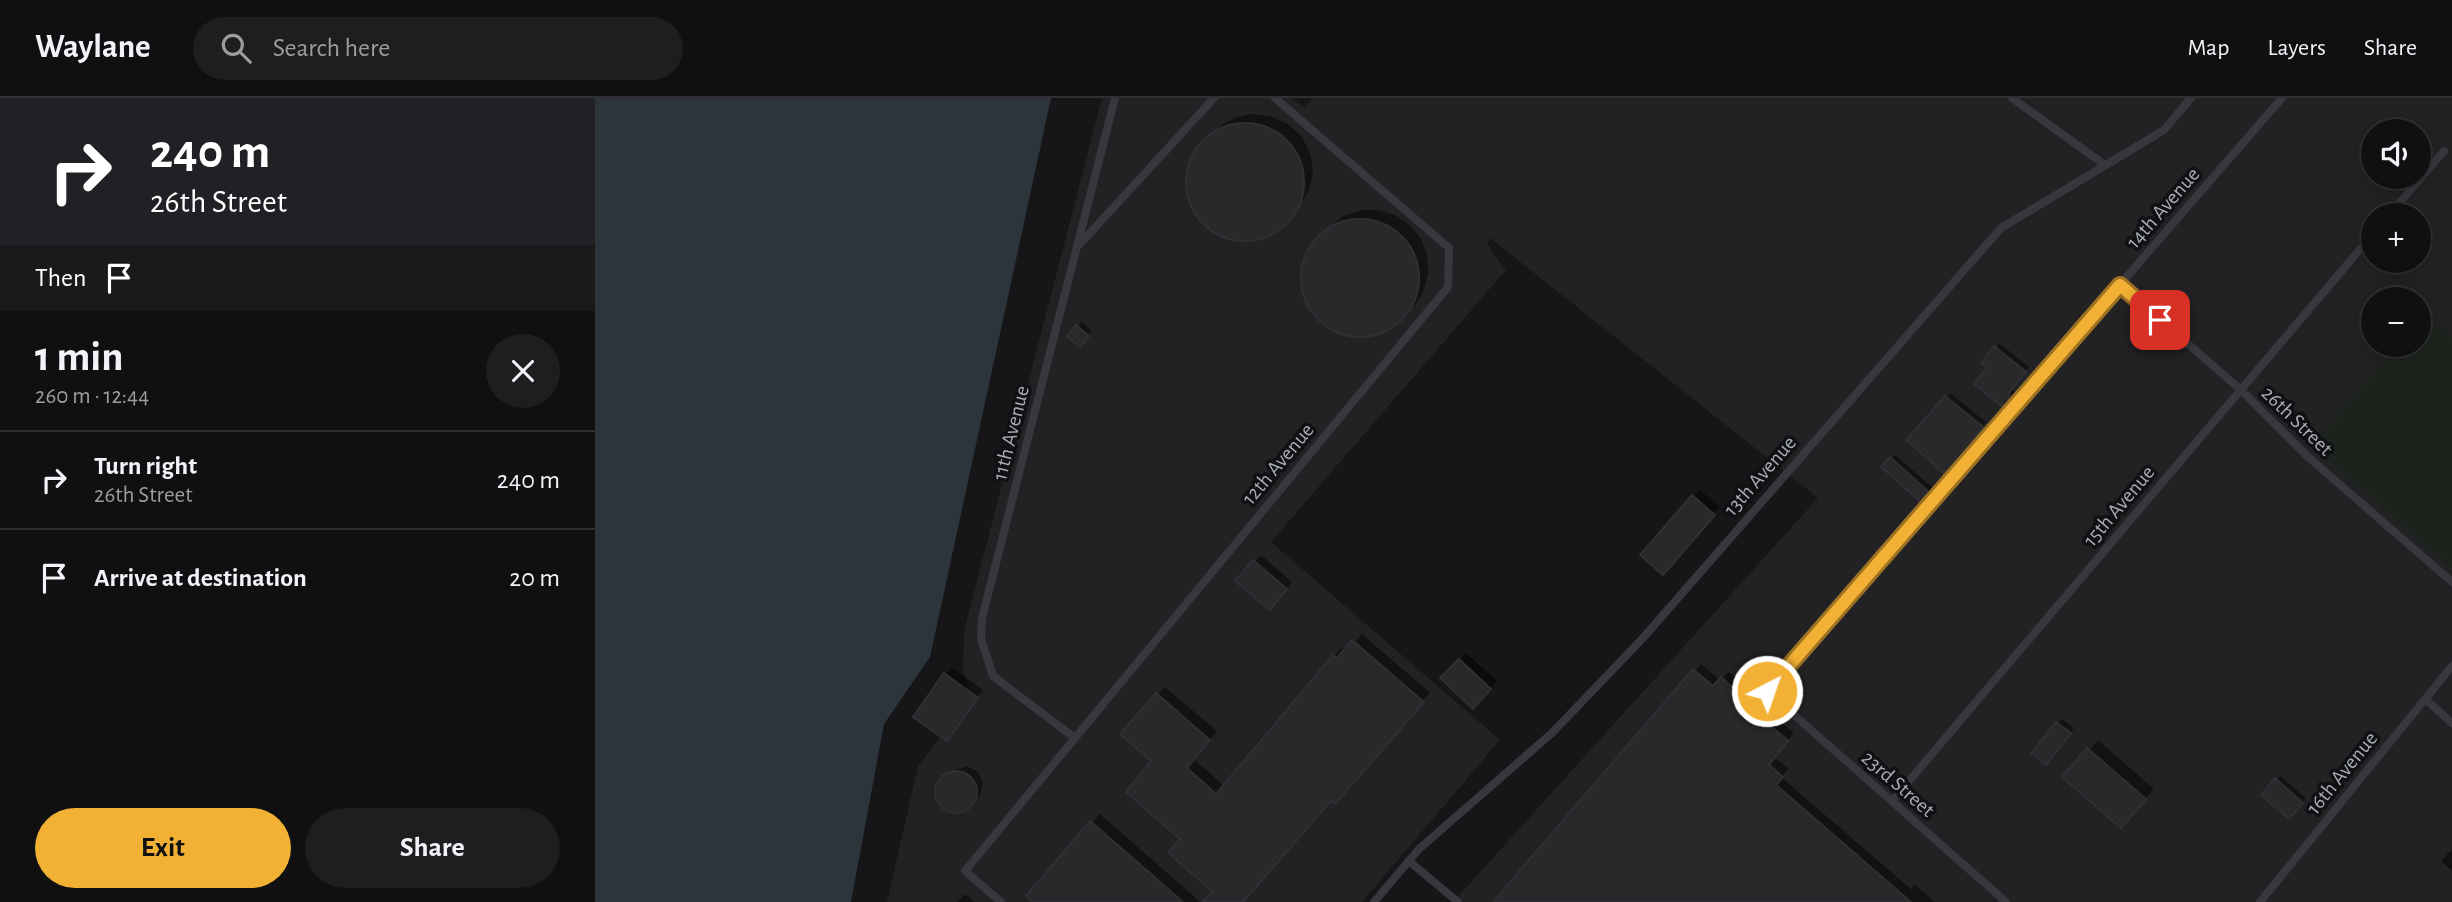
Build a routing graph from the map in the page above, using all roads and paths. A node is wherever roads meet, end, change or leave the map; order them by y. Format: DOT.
graph roads {
  1 [pos="1115,98"];
  2 [pos="1214,98"];
  3 [pos="1275,98"];
  4 [pos="2013,98"];
  5 [pos="2192,98"];
  6 [pos="2282,98"];
  7 [pos="2444,151"];
  8 [pos="2105,165"];
  9 [pos="2399,203"];
  10 [pos="1076,248"];
  11 [pos="2361,248"];
  12 [pos="2120,285"];
  13 [pos="2241,390"];
  14 [pos="2452,582"];
  15 [pos="2452,666"];
  16 [pos="1767,691"];
  17 [pos="2425,699"];
  18 [pos="2452,723"];
  19 [pos="1075,738"];
  20 [pos="1892,801"];
  21 [pos="1409,860"];
  22 [pos="1001,902"];
  23 [pos="1374,902"];
  24 [pos="1458,902"];
  25 [pos="2006,902"];
  26 [pos="2260,902"];
  1 -- 10 [label="lane, 11th Avenue"];
  2 -- 10 [label="lane"];
  3 -- 19 [label="lane, 12th Avenue"];
  4 -- 8 [label="lane"];
  5 -- 8 [label="lane, 13th Avenue"];
  6 -- 12 [label="lane, 14th Avenue"];
  7 -- 9 [label="lane"];
  8 -- 21 [label="lane, 13th Avenue"];
  10 -- 19 [label="lane, 11th Avenue"];
  11 -- 13 [label="lane, 15th Avenue"];
  12 -- 13 [label="lane, 26th Street"];
  12 -- 16 [label="lane, 14th Avenue"];
  13 -- 14 [label="lane, 26th Street"];
  13 -- 20 [label="lane, 15th Avenue"];
  15 -- 17 [label="lane, 16th Avenue"];
  16 -- 20 [label="lane, 23rd Street"];
  17 -- 18 [label="lane"];
  17 -- 26 [label="lane, 16th Avenue"];
  19 -- 22 [label="lane, 12th Avenue"];
  20 -- 25 [label="lane, 23rd Street"];
  21 -- 23 [label="lane, 13th Avenue"];
  21 -- 24 [label="lane"];
}
